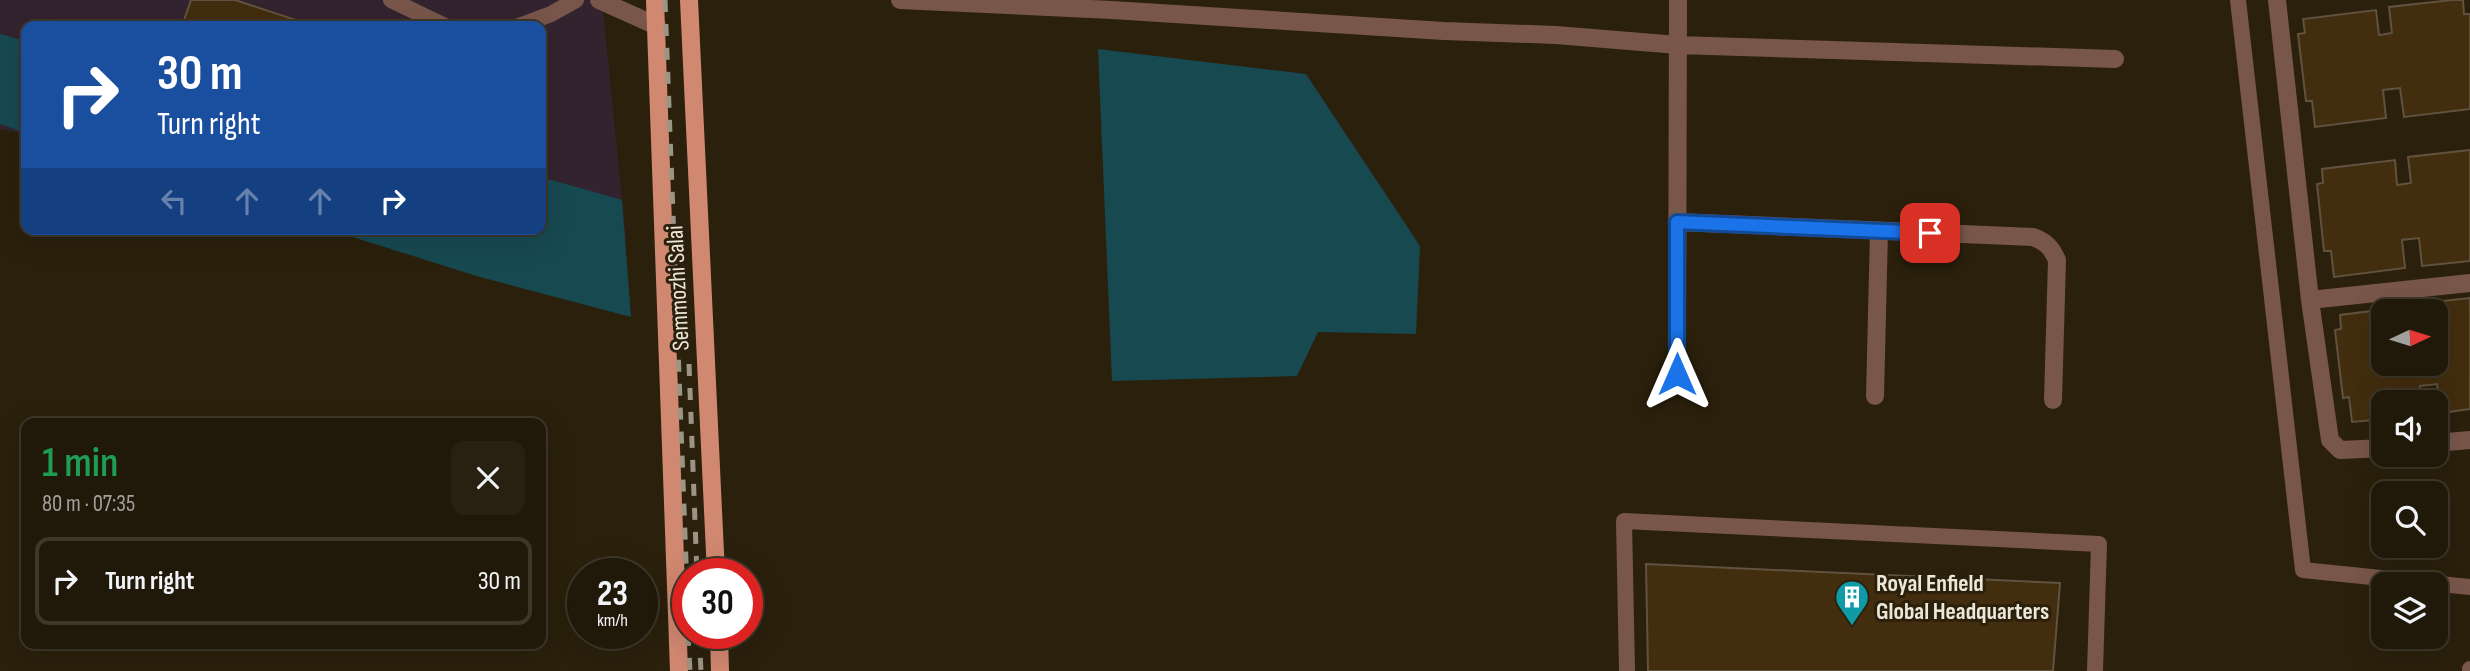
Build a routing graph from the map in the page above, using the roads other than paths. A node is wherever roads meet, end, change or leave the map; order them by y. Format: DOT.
graph roads {
  1 [pos="391,0"];
  2 [pos="576,0"];
  3 [pos="600,0"];
  4 [pos="655,0"];
  5 [pos="689,0"];
  6 [pos="900,0"];
  7 [pos="1678,0"];
  8 [pos="2238,0"];
  9 [pos="2277,0"];
  10 [pos="435,21"];
  11 [pos="532,21"];
  12 [pos="657,26"];
  13 [pos="1678,45"];
  14 [pos="2115,59"];
  15 [pos="1677,222"];
  16 [pos="1879,231"];
  17 [pos="2470,283"];
  18 [pos="2310,300"];
  19 [pos="1677,374"];
  20 [pos="1875,396"];
  21 [pos="2053,400"];
  22 [pos="2470,440"];
  23 [pos="2448,442"];
  24 [pos="2371,449"];
  25 [pos="715,558"];
  26 [pos="2470,587"];
  27 [pos="719,649"];
  28 [pos="679,671"];
  29 [pos="720,671"];
  30 [pos="1627,671"];
  31 [pos="2095,671"];
  1 -- 10 [label="lane"];
  2 -- 11 [label="lane"];
  3 -- 12 [label="street"];
  4 -- 12 [label="main road"];
  5 -- 25 [label="main road, Semmozhi Salai"];
  6 -- 13 [label="street"];
  7 -- 13 [label="street"];
  8 -- 26 [label="lane"];
  9 -- 18 [label="street"];
  12 -- 28 [label="main road"];
  13 -- 14 [label="street"];
  13 -- 15 [label="street"];
  15 -- 16 [label="street"];
  15 -- 19 [label="street"];
  16 -- 20 [label="street"];
  16 -- 21 [label="street"];
  17 -- 18 [label="street"];
  18 -- 24 [label="street"];
  22 -- 23 [label="street"];
  27 -- 29 [label="main road"];
  30 -- 31 [label="lane"];
}
